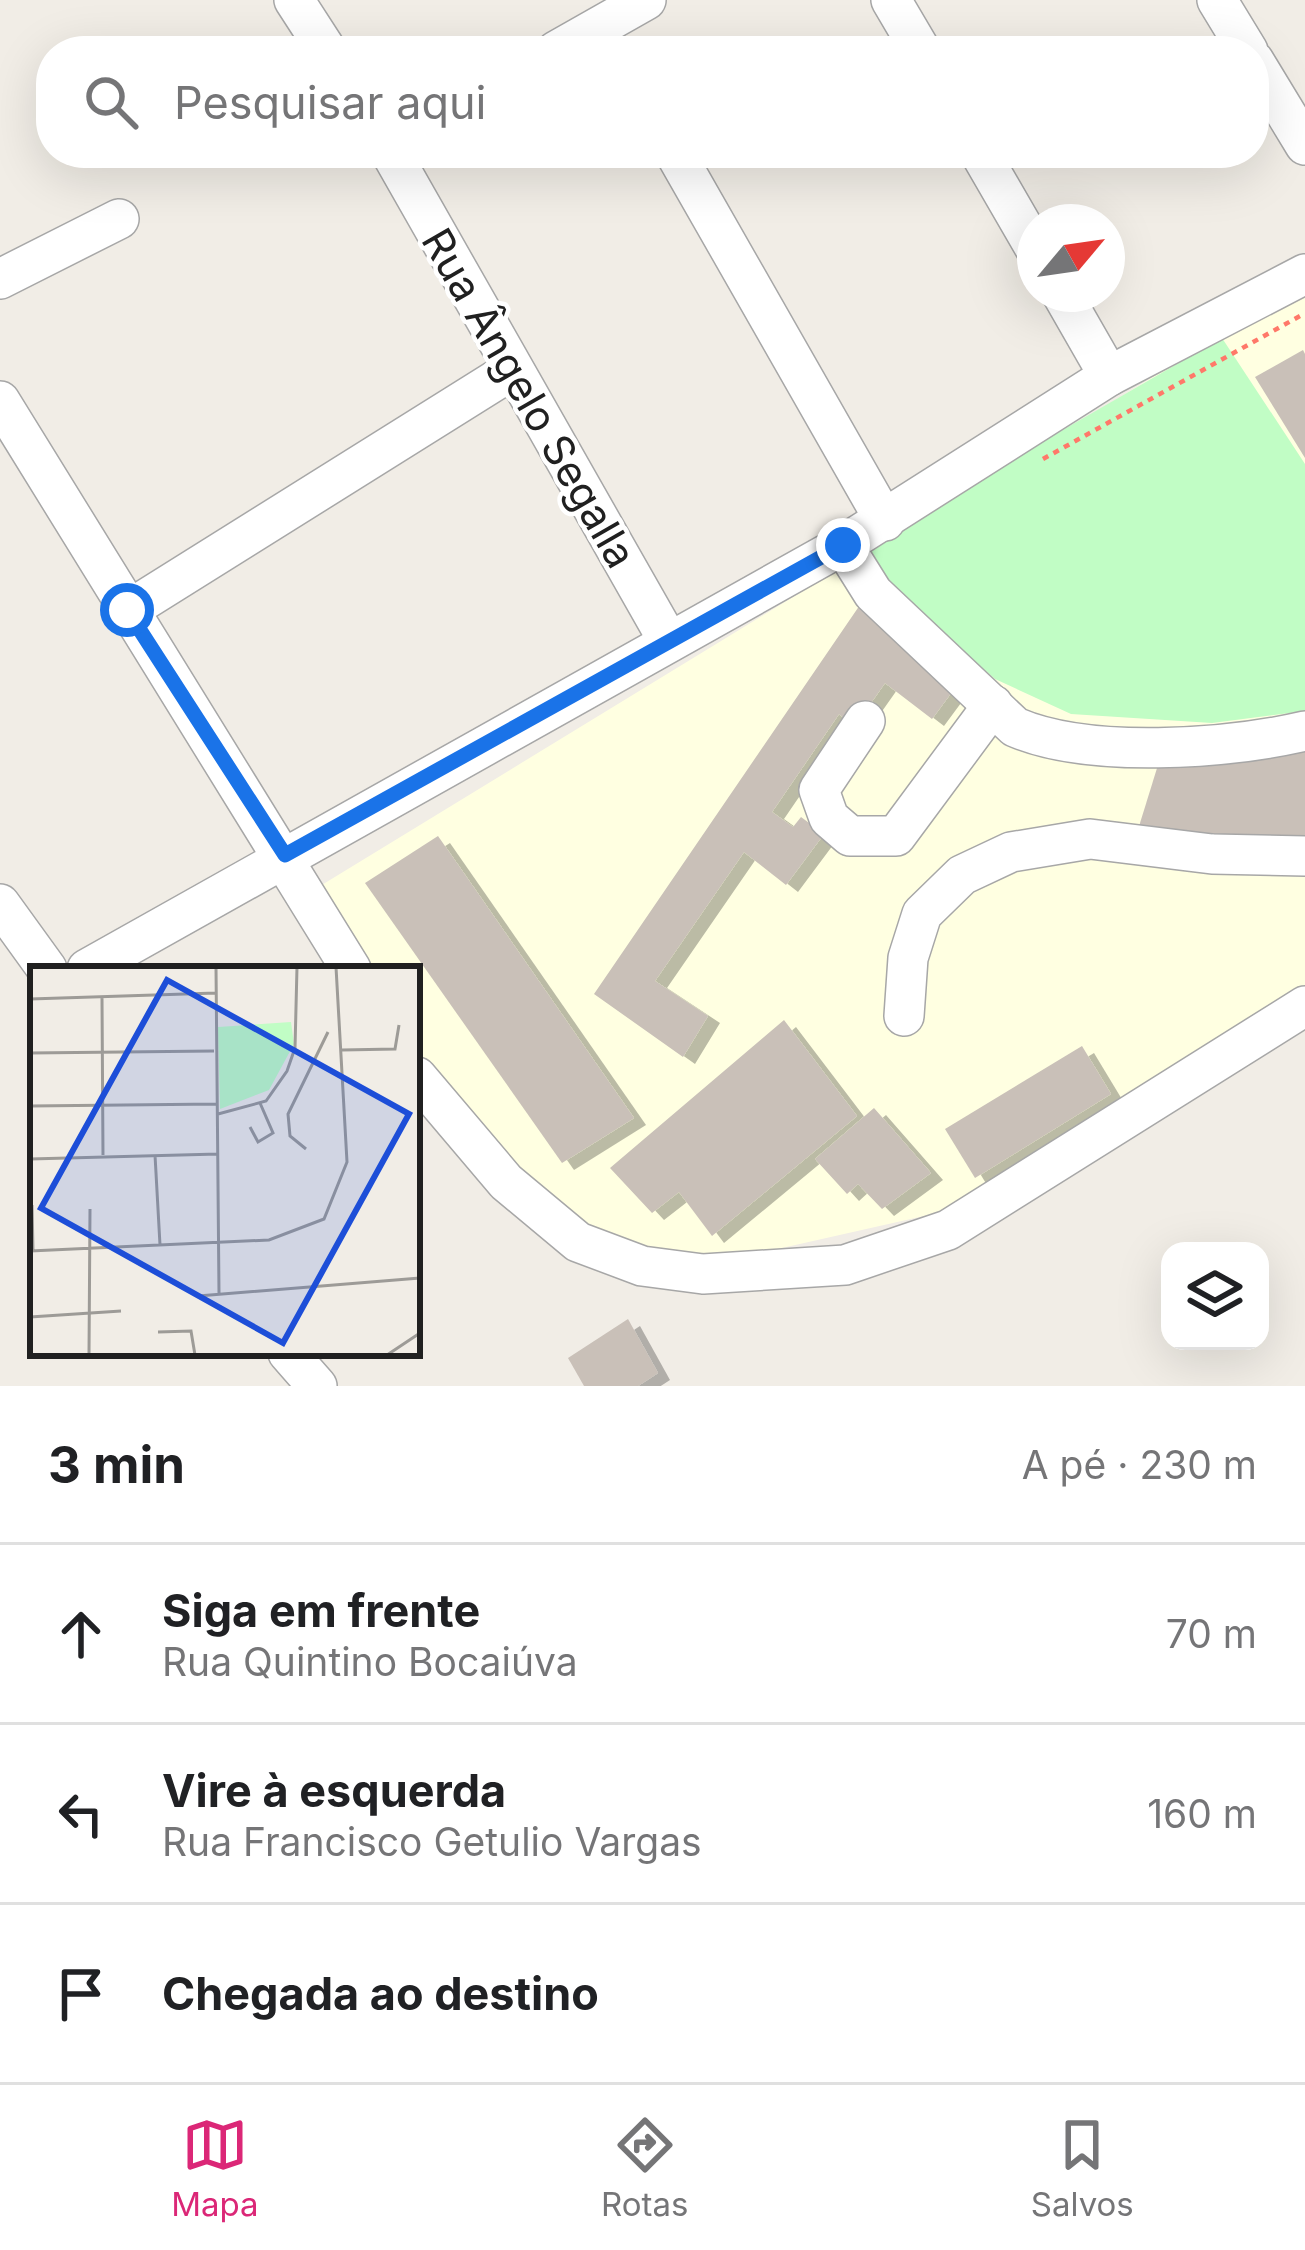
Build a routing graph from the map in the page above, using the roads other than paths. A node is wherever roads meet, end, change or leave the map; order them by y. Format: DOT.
graph roads {
  1 [pos="294,0"];
  2 [pos="646,0"];
  3 [pos="891,0"];
  4 [pos="1217,0"];
  5 [pos="603,25"];
  6 [pos="317,36"];
  7 [pos="911,36"];
  8 [pos="1239,36"];
  9 [pos="1269,86"];
  10 [pos="1305,145"];
  11 [pos="399,168"];
  12 [pos="685,168"];
  13 [pos="989,168"];
  14 [pos="1017,217"];
  15 [pos="119,219"];
  16 [pos="1305,274"];
  17 [pos="0,279"];
  18 [pos="1072,312"];
  19 [pos="512,370"];
  20 [pos="1109,376"];
  21 [pos="0,401"];
  22 [pos="885,521"];
  23 [pos="843,545"];
  24 [pos="127,610"];
  25 [pos="669,642"];
  26 [pos="992,705"];
  27 [pos="865,721"];
  28 [pos="1305,731"];
  29 [pos="285,855"];
  30 [pos="1305,856"];
  31 [pos="0,904"];
  32 [pos="45,966"];
  33 [pos="92,966"];
  34 [pos="349,966"];
  35 [pos="1305,1006"];
  36 [pos="904,1016"];
  37 [pos="420,1081"];
  38 [pos="291,1356"];
  39 [pos="317,1386"];
  1 -- 6 [label="street"];
  2 -- 5 [label="street"];
  3 -- 7 [label="street"];
  4 -- 8 [label="street"];
  9 -- 10 [label="street"];
  11 -- 19 [label="street, Rua Ângelo Segalla"];
  12 -- 22 [label="street"];
  13 -- 14 [label="street"];
  15 -- 17 [label="street"];
  16 -- 20 [label="street"];
  18 -- 20 [label="street"];
  19 -- 24 [label="street"];
  19 -- 25 [label="street, Rua Ângelo Segalla"];
  20 -- 22 [label="street"];
  21 -- 24 [label="street"];
  22 -- 23 [label="street"];
  23 -- 25 [label="street"];
  23 -- 26 [label="street"];
  24 -- 29 [label="street"];
  25 -- 29 [label="street"];
  26 -- 27 [label="street"];
  26 -- 28 [label="street"];
  29 -- 33 [label="street"];
  29 -- 34 [label="street"];
  30 -- 36 [label="street"];
  31 -- 32 [label="street"];
  35 -- 37 [label="street"];
  38 -- 39 [label="street"];
}
